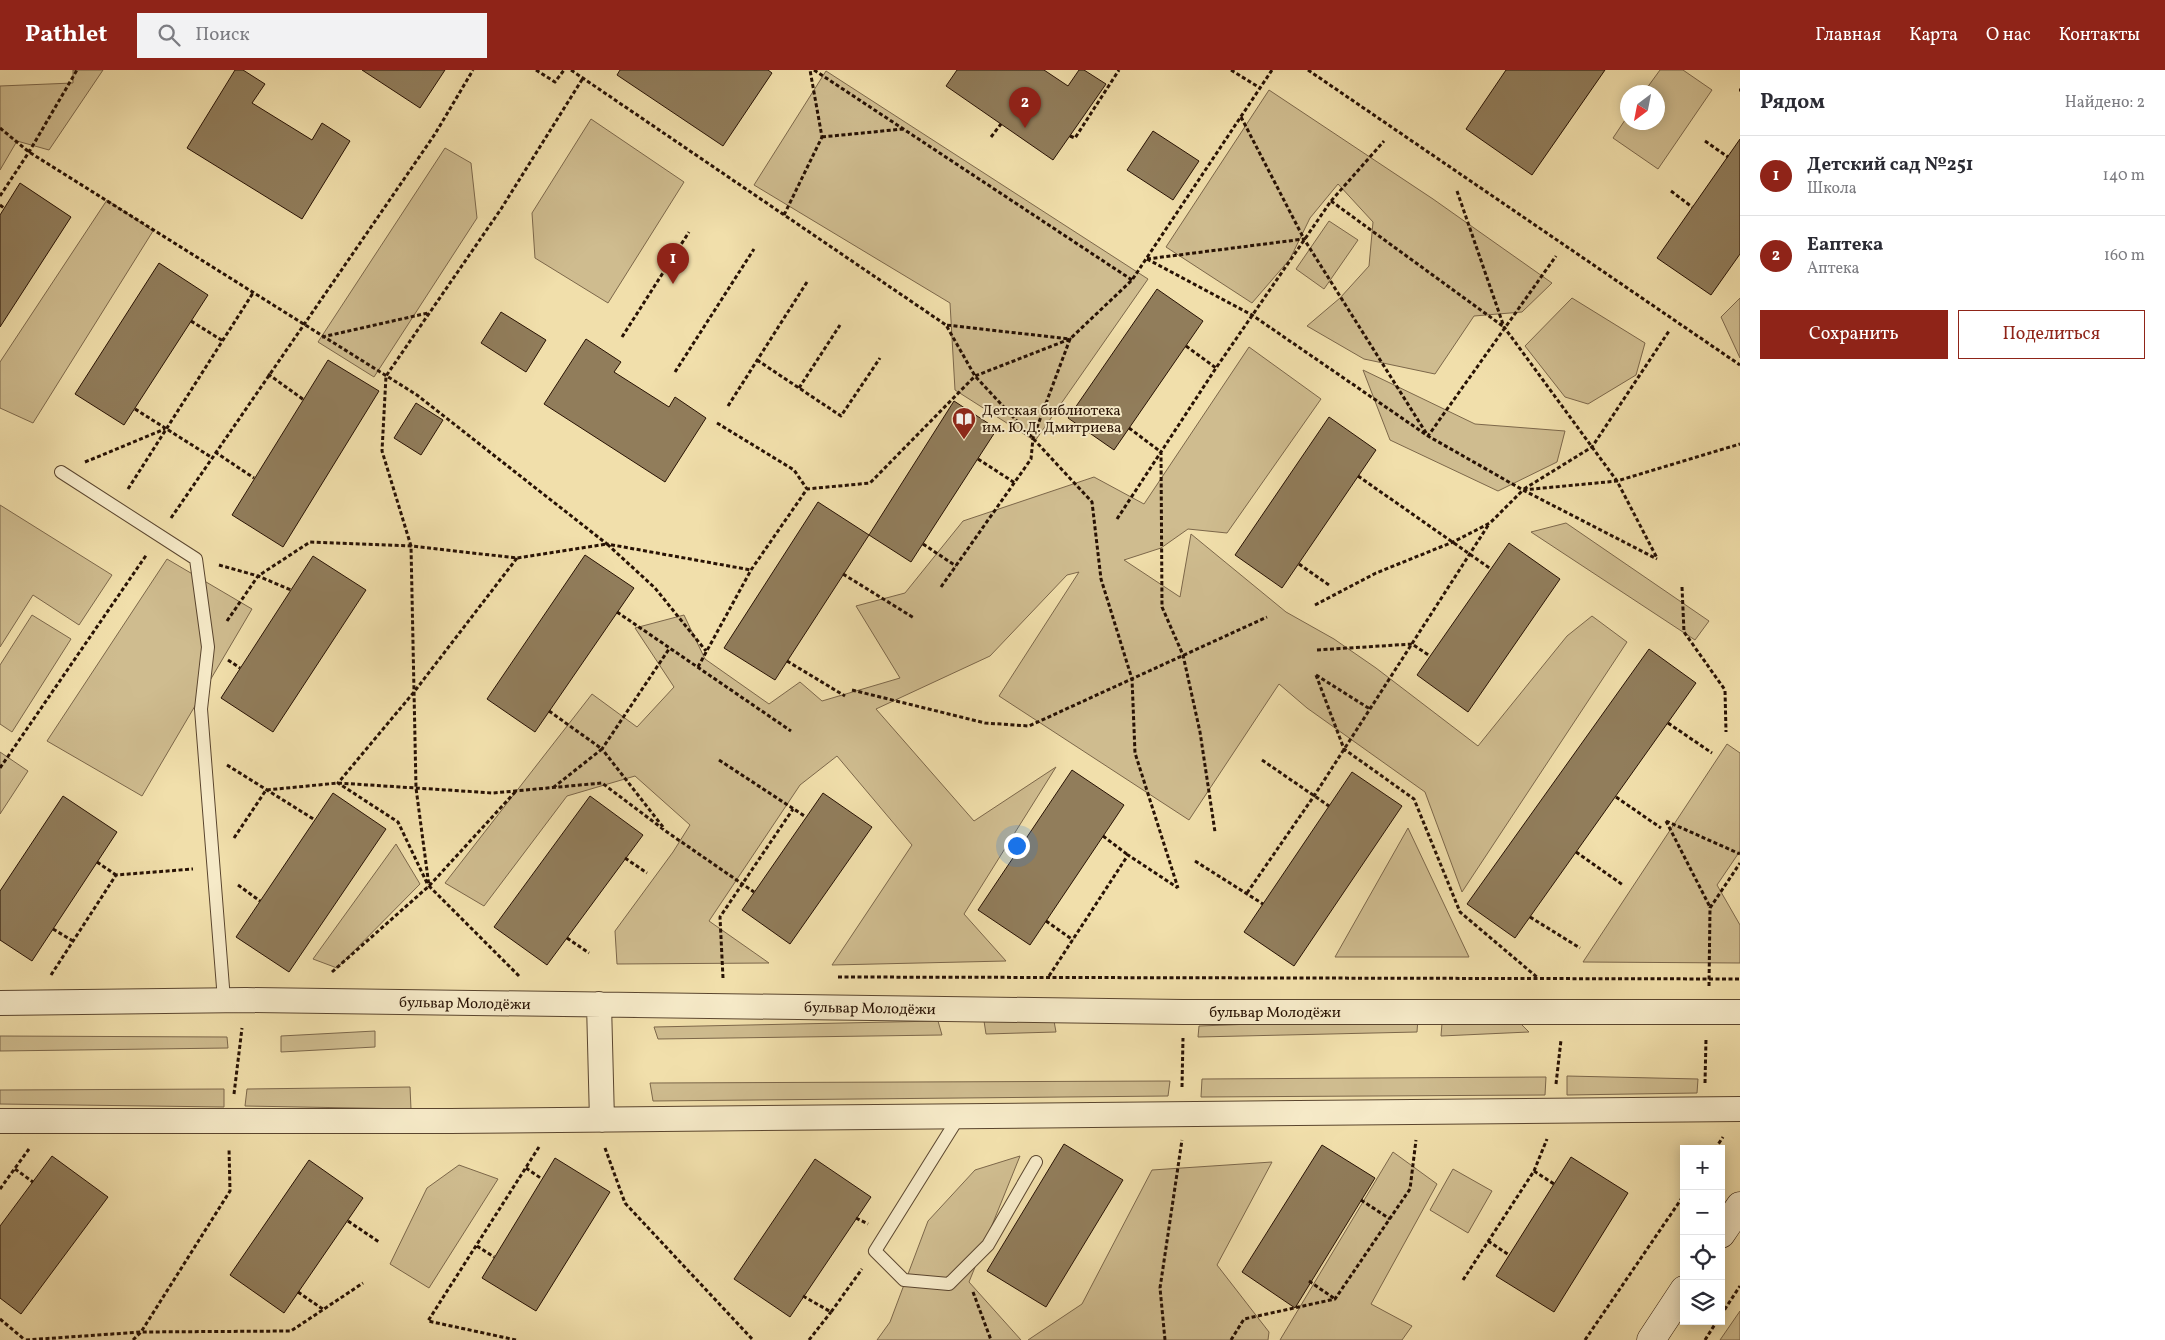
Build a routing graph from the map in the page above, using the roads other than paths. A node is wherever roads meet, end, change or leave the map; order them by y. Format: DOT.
graph roads {
  1 [pos="61,472"];
  2 [pos="235,1000"];
  3 [pos="0,1003"];
  4 [pos="599,1004"];
  5 [pos="1740,1012"];
  6 [pos="1740,1109"];
  7 [pos="960,1115"];
  8 [pos="602,1120"];
  9 [pos="0,1121"];
  10 [pos="1036,1162"];
  11 [pos="1740,1206"];
  12 [pos="1725,1228"];
  13 [pos="1680,1296"];
  14 [pos="1651,1340"];
  1 -- 2 [label="lane"];
  2 -- 3 [label="street, бульвар Молодёжи"];
  2 -- 4 [label="street, бульвар Молодёжи"];
  4 -- 5 [label="street, бульвар Молодёжи"];
  4 -- 8 [label="street"];
  6 -- 7 [label="street"];
  7 -- 8 [label="street"];
  7 -- 10 [label="lane"];
  8 -- 9 [label="street"];
  11 -- 12 [label="main road"];
  13 -- 14 [label="main road"];
}
